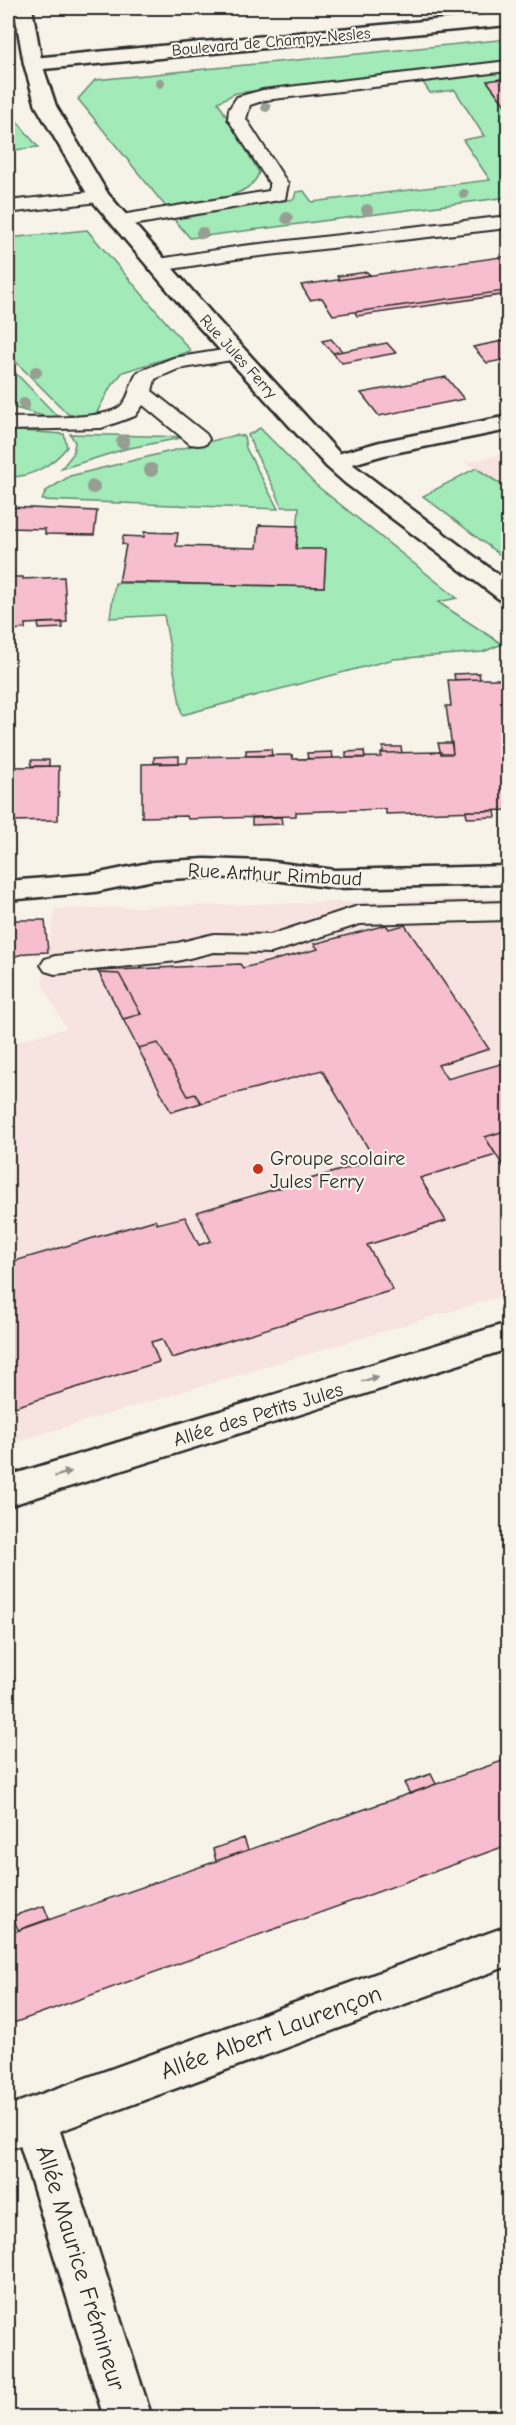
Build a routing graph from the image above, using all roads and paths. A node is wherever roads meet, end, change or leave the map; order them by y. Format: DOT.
graph roads {
  1 [pos="23,8"];
  2 [pos="508,19"];
  3 [pos="33,63"];
  4 [pos="508,66"];
  5 [pos="99,196"];
  6 [pos="8,207"];
  7 [pos="121,221"];
  8 [pos="508,222"];
  9 [pos="159,265"];
  10 [pos="237,354"];
  11 [pos="141,393"];
  12 [pos="8,414"];
  13 [pos="508,423"];
  14 [pos="8,424"];
  15 [pos="32,424"];
  16 [pos="198,439"];
  17 [pos="335,462"];
  18 [pos="508,594"];
  19 [pos="508,875"];
  20 [pos="8,891"];
  21 [pos="508,911"];
  22 [pos="54,965"];
  23 [pos="508,1336"];
  24 [pos="8,1491"];
  25 [pos="508,1946"];
  26 [pos="21,2123"];
  27 [pos="128,2418"];
  1 -- 3 [label="street, Rue Jules Ferry"];
  2 -- 3 [label="street, Boulevard de Champy-Nesles"];
  3 -- 5 [label="street, Rue Jules Ferry"];
  4 -- 7 [label="lane"];
  5 -- 6 [label="lane"];
  5 -- 7 [label="street, Rue Jules Ferry"];
  7 -- 9 [label="street, Rue Jules Ferry"];
  8 -- 9 [label="lane"];
  9 -- 10 [label="street, Rue Jules Ferry"];
  10 -- 11 [label="lane"];
  10 -- 17 [label="street, Rue Jules Ferry"];
  11 -- 15 [label="lane"];
  11 -- 16 [label="lane"];
  12 -- 15 [label="lane"];
  13 -- 17 [label="street"];
  14 -- 15 [label="lane"];
  17 -- 18 [label="street, Rue Jules Ferry"];
  19 -- 20 [label="street, Rue Arthur Rimbaud"];
  21 -- 22 [label="lane"];
  24 -- 23 [label="street, Allée des Petits Jules, one-way"];
  25 -- 26 [label="street, Allée Albert Laurençon"];
  26 -- 27 [label="street, Allée Maurice Frémineur"];
}
